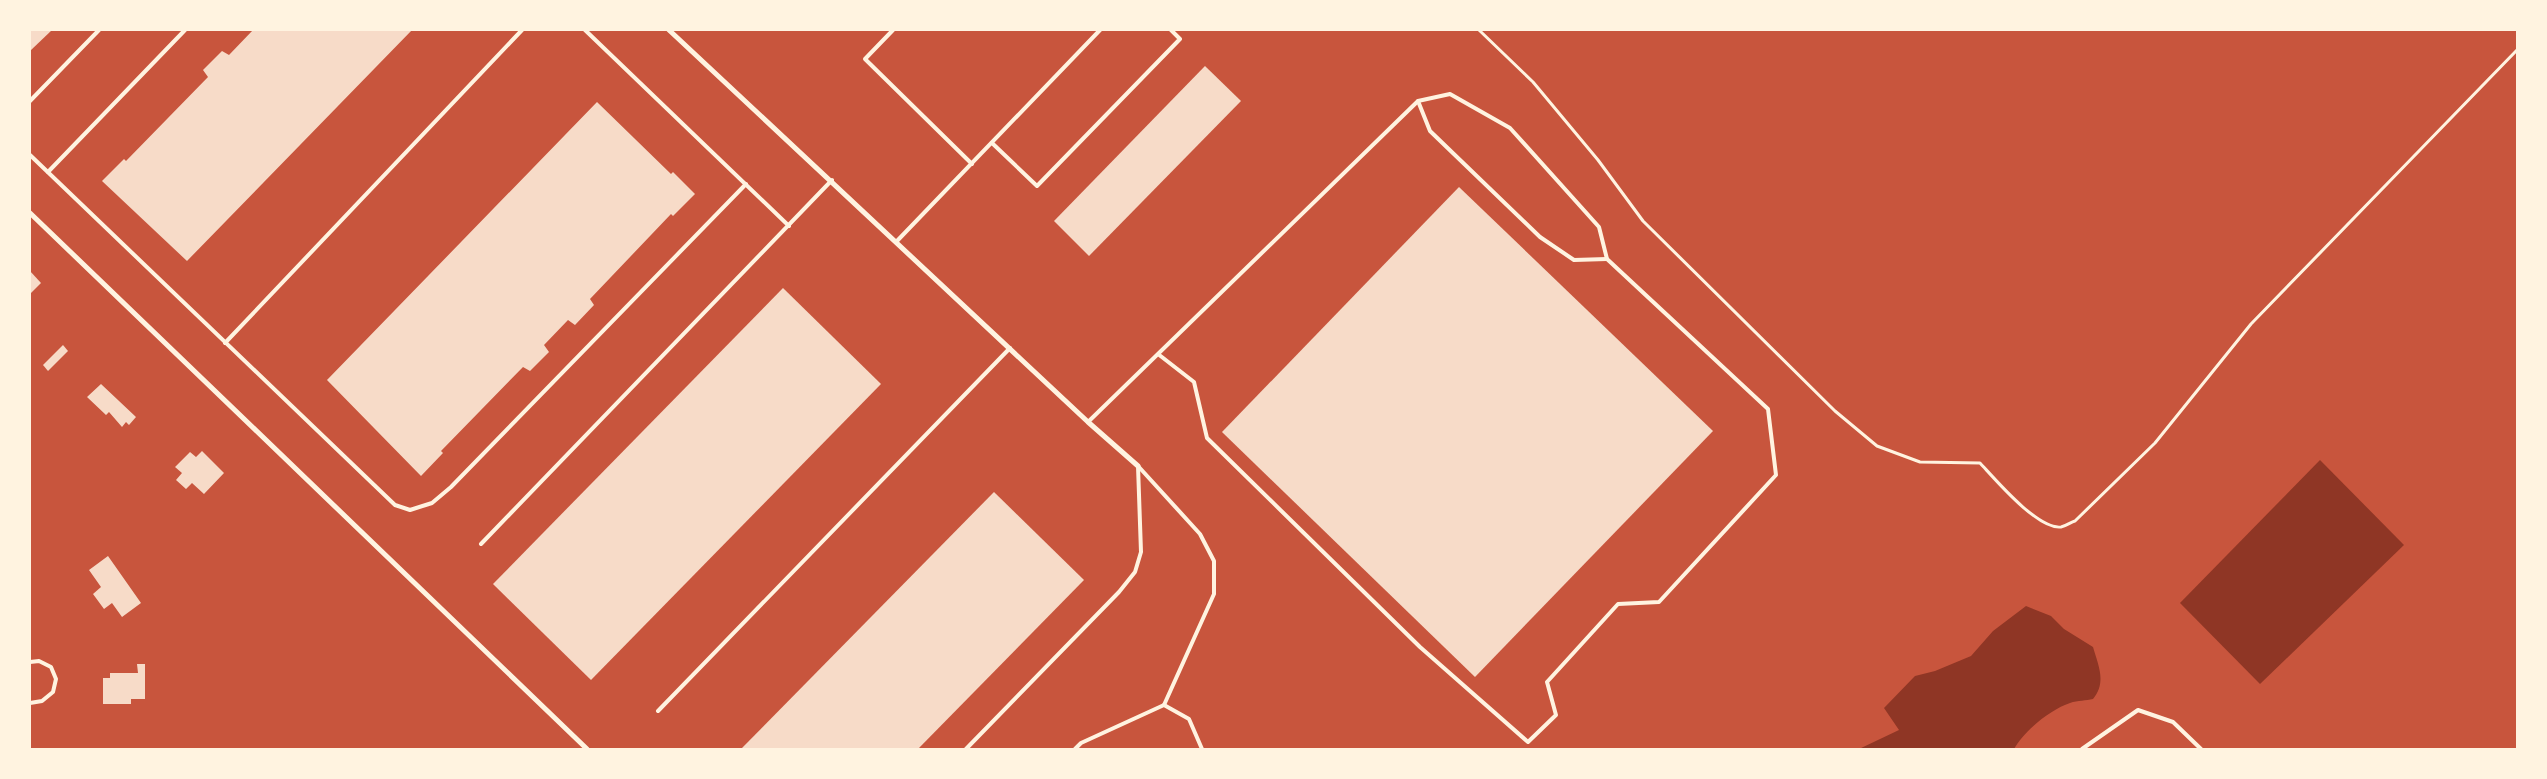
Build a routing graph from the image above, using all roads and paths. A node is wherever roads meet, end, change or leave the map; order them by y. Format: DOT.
graph roads {
  1 [pos="99,30"];
  2 [pos="185,30"];
  3 [pos="522,30"];
  4 [pos="585,30"];
  5 [pos="669,30"];
  6 [pos="893,30"];
  7 [pos="1100,30"];
  8 [pos="1171,30"];
  9 [pos="1479,30"];
  10 [pos="2517,50"];
  11 [pos="30,101"];
  12 [pos="1418,101"];
  13 [pos="992,143"];
  14 [pos="30,155"];
  15 [pos="972,164"];
  16 [pos="48,172"];
  17 [pos="832,180"];
  18 [pos="746,184"];
  19 [pos="30,213"];
  20 [pos="789,226"];
  21 [pos="897,241"];
  22 [pos="1607,259"];
  23 [pos="225,342"];
  24 [pos="1010,348"];
  25 [pos="1158,354"];
  26 [pos="1088,422"];
  27 [pos="1138,466"];
  28 [pos="481,544"];
  29 [pos="30,662"];
  30 [pos="30,702"];
  31 [pos="1164,705"];
  32 [pos="658,711"];
  33 [pos="587,749"];
  34 [pos="966,749"];
  35 [pos="1075,749"];
  36 [pos="1202,749"];
  37 [pos="2082,749"];
  38 [pos="2201,749"];
  1 -- 11 [label="lane"];
  2 -- 16 [label="lane"];
  3 -- 23 [label="lane"];
  4 -- 18 [label="lane"];
  5 -- 17 [label="street"];
  6 -- 15 [label="lane"];
  7 -- 13 [label="lane"];
  8 -- 13 [label="lane"];
  9 -- 10 [label="path"];
  12 -- 22 [label="lane"];
  12 -- 22 [label="lane"];
  12 -- 25 [label="lane"];
  13 -- 15 [label="lane"];
  14 -- 16 [label="lane"];
  15 -- 21 [label="lane"];
  16 -- 23 [label="lane"];
  17 -- 20 [label="lane"];
  17 -- 21 [label="street"];
  18 -- 20 [label="lane"];
  18 -- 23 [label="lane"];
  19 -- 33 [label="street"];
  20 -- 28 [label="lane"];
  21 -- 24 [label="street"];
  22 -- 25 [label="lane"];
  24 -- 26 [label="street"];
  24 -- 32 [label="lane"];
  25 -- 26 [label="lane"];
  26 -- 27 [label="street"];
  27 -- 31 [label="lane"];
  27 -- 34 [label="lane"];
  29 -- 30 [label="lane"];
  31 -- 35 [label="lane"];
  31 -- 36 [label="lane"];
  37 -- 38 [label="lane"];
}
